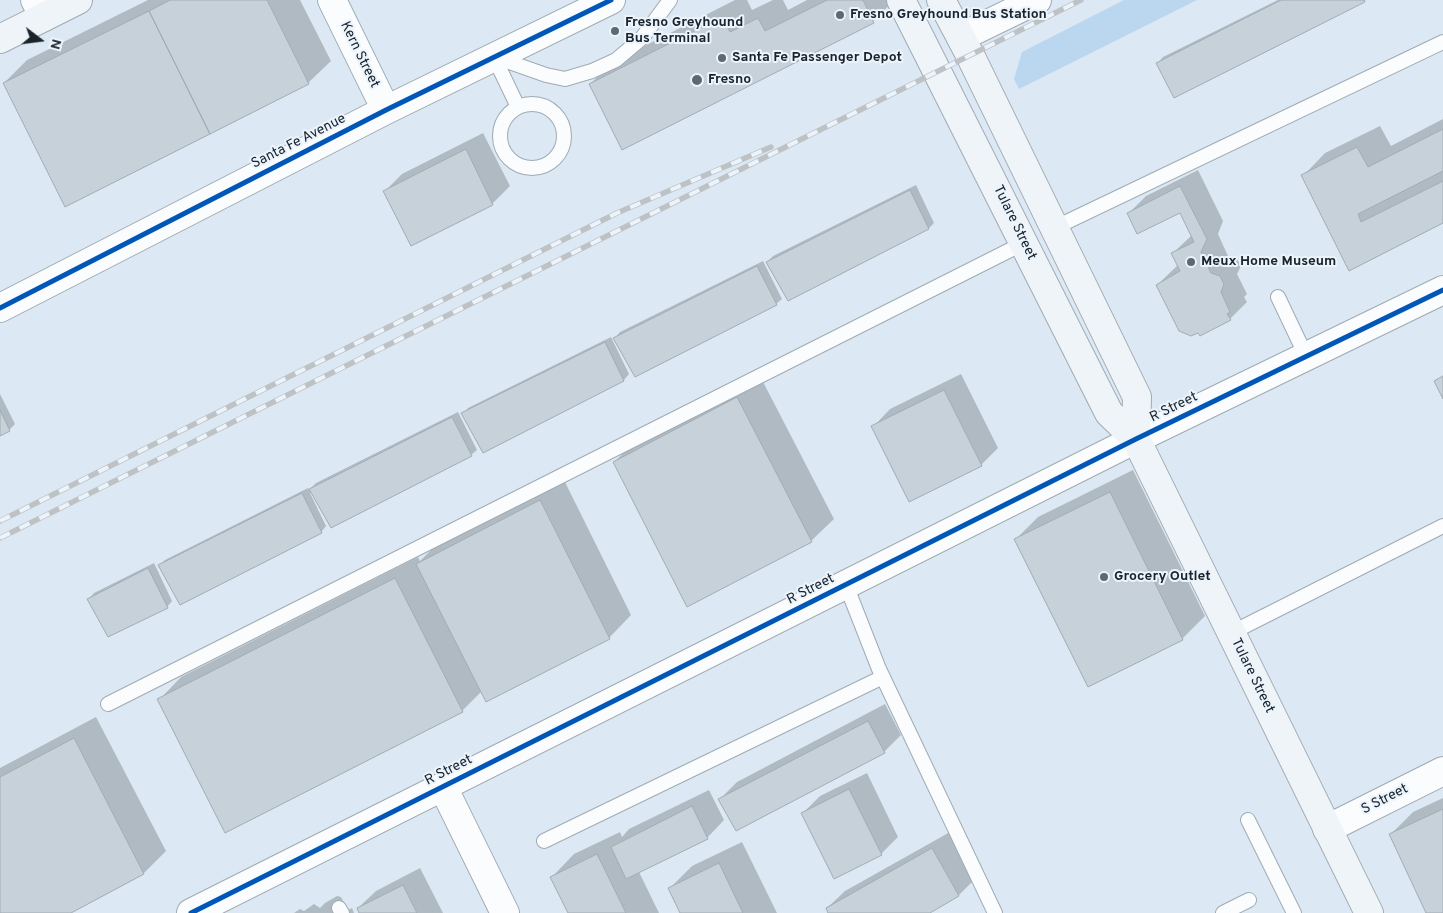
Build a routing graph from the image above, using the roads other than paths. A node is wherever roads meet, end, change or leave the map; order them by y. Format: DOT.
graph roads {
  1 [pos="78,0"];
  2 [pos="332,0"];
  3 [pos="611,0"];
  4 [pos="670,0"];
  5 [pos="901,0"];
  6 [pos="941,0"];
  7 [pos="1037,0"];
  8 [pos="39,9"];
  9 [pos="961,37"];
  10 [pos="0,39"];
  11 [pos="1443,42"];
  12 [pos="494,57"];
  13 [pos="518,107"];
  14 [pos="386,110"];
  15 [pos="1054,228"];
  16 [pos="1024,243"];
  17 [pos="1443,290"];
  18 [pos="1278,297"];
  19 [pos="0,308"];
  20 [pos="1306,356"];
  21 [pos="1136,439"];
  22 [pos="1443,526"];
  23 [pos="846,585"];
  24 [pos="1231,633"];
  25 [pos="883,677"];
  26 [pos="108,704"];
  27 [pos="1443,771"];
  28 [pos="443,787"];
  29 [pos="1248,820"];
  30 [pos="1327,829"];
  31 [pos="544,841"];
  32 [pos="1249,900"];
  33 [pos="191,913"];
  34 [pos="504,913"];
  35 [pos="995,913"];
  36 [pos="1223,913"];
  37 [pos="1294,913"];
  38 [pos="1369,913"];
  1 -- 8 [label="main road"];
  2 -- 14 [label="street, Kern Street"];
  3 -- 12 [label="street, Santa Fe Avenue"];
  4 -- 12 [label="lane"];
  5 -- 16 [label="main road, Tulare Street"];
  6 -- 9 [label="main road, Tulare Street"];
  7 -- 9 [label="street"];
  8 -- 10 [label="main road"];
  9 -- 15 [label="main road, Tulare Street"];
  11 -- 15 [label="lane"];
  12 -- 13 [label="lane"];
  12 -- 14 [label="street, Santa Fe Avenue"];
  13 -- 13 [label="lane"];
  14 -- 19 [label="street, Santa Fe Avenue"];
  15 -- 21 [label="main road, Tulare Street"];
  16 -- 21 [label="main road, Tulare Street"];
  16 -- 26 [label="lane"];
  17 -- 20 [label="street, R Street"];
  18 -- 20 [label="lane"];
  20 -- 21 [label="street, R Street"];
  21 -- 23 [label="street, R Street"];
  21 -- 24 [label="main road, Tulare Street"];
  22 -- 24 [label="lane"];
  23 -- 25 [label="lane"];
  23 -- 28 [label="street, R Street"];
  24 -- 30 [label="main road, Tulare Street"];
  25 -- 31 [label="lane"];
  25 -- 35 [label="lane"];
  27 -- 30 [label="street, S Street"];
  28 -- 33 [label="street, R Street"];
  28 -- 34 [label="street"];
  29 -- 37 [label="lane"];
  30 -- 38 [label="main road, Tulare Street"];
  32 -- 36 [label="lane"];
}
